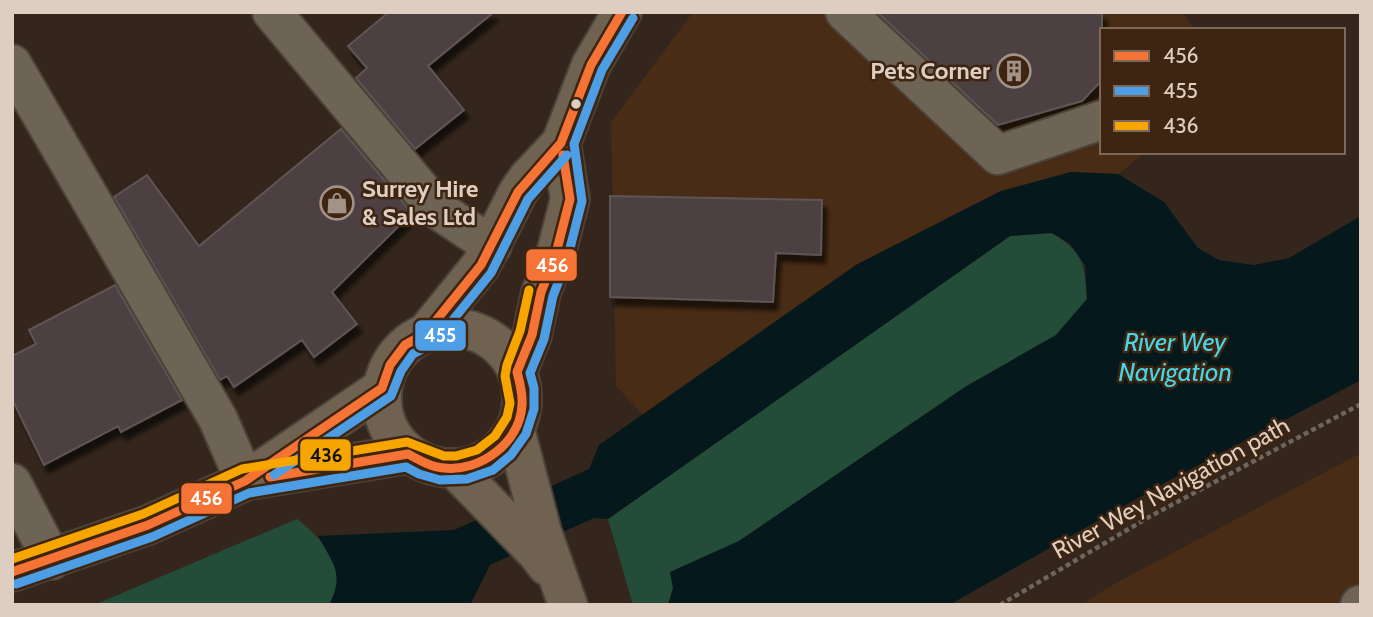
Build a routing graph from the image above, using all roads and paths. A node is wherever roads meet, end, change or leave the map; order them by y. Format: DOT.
graph roads {
  1 [pos="272,12"];
  2 [pos="622,12"];
  3 [pos="845,12"];
  4 [pos="12,64"];
  5 [pos="1100,121"];
  6 [pos="561,143"];
  7 [pos="492,246"];
  8 [pos="426,333"];
  9 [pos="517,372"];
  10 [pos="382,388"];
  11 [pos="1361,404"];
  12 [pos="515,429"];
  13 [pos="408,454"];
  14 [pos="455,469"];
  15 [pos="245,481"];
  16 [pos="12,483"];
  17 [pos="52,560"];
  18 [pos="12,572"];
  19 [pos="563,593"];
  20 [pos="1000,605"];
  1 -- 7 [label="lane"];
  2 -- 6 [label="main road"];
  3 -- 5 [label="lane"];
  4 -- 15 [label="lane"];
  6 -- 7 [label="main road"];
  6 -- 9 [label="main road"];
  7 -- 8 [label="main road"];
  8 -- 9 [label="main road"];
  8 -- 10 [label="main road"];
  9 -- 12 [label="main road"];
  10 -- 13 [label="main road"];
  10 -- 15 [label="main road"];
  11 -- 20 [label="path, River Wey Navigation path"];
  12 -- 14 [label="main road"];
  12 -- 19 [label="main road"];
  13 -- 14 [label="main road"];
  13 -- 15 [label="main road"];
  14 -- 19 [label="main road"];
  15 -- 17 [label="main road"];
  16 -- 17 [label="lane"];
  17 -- 18 [label="main road"];
}
